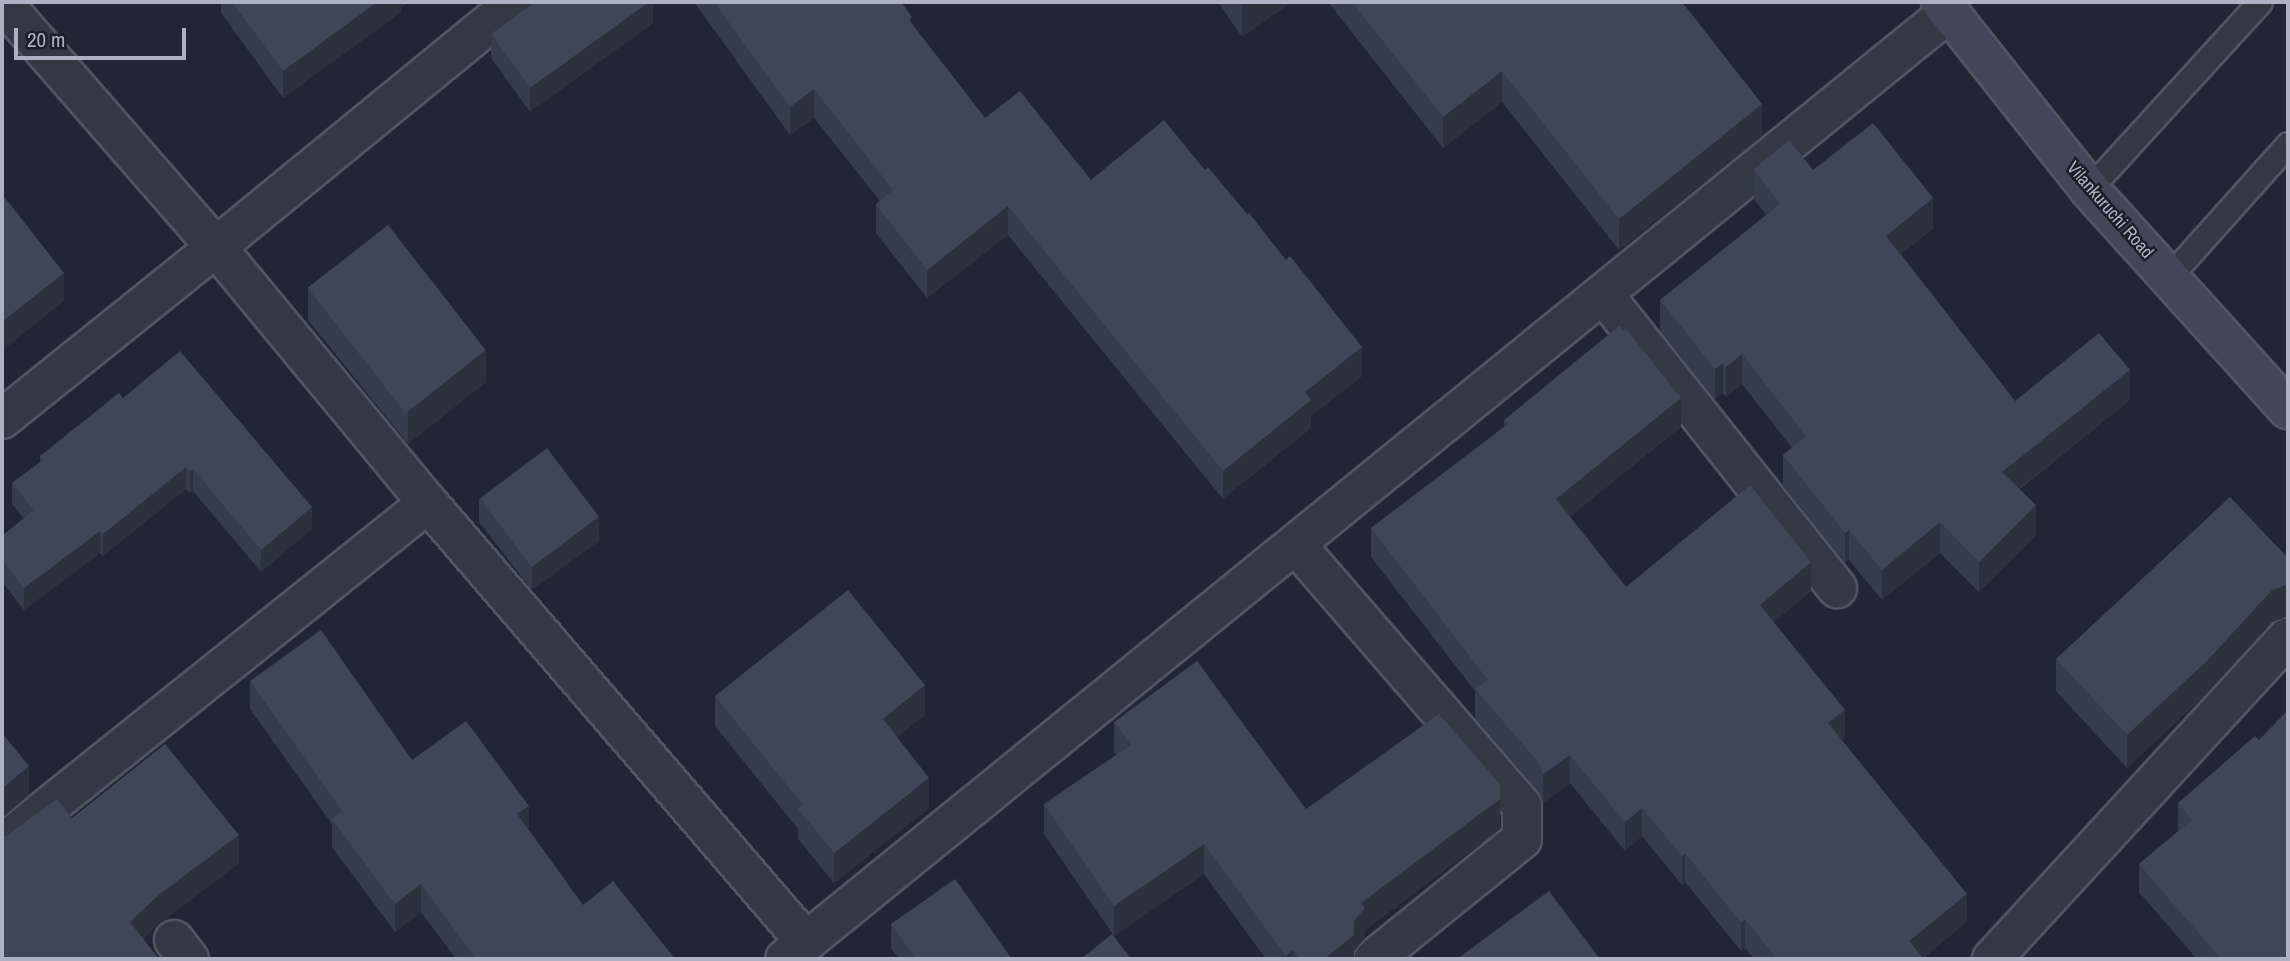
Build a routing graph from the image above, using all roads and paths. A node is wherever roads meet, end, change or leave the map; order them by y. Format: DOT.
graph roads {
  1 [pos="2,2"];
  2 [pos="515,2"];
  3 [pos="2260,2"];
  4 [pos="1945,7"];
  5 [pos="2288,144"];
  6 [pos="2089,189"];
  7 [pos="216,247"];
  8 [pos="2169,277"];
  9 [pos="1603,294"];
  10 [pos="2288,409"];
  11 [pos="2,419"];
  12 [pos="428,503"];
  13 [pos="1296,545"];
  14 [pos="1837,588"];
  15 [pos="2288,637"];
  16 [pos="2,844"];
  17 [pos="796,951"];
  18 [pos="1374,959"];
  19 [pos="1992,959"];
  1 -- 7 [label="street"];
  2 -- 7 [label="street"];
  3 -- 6 [label="lane"];
  4 -- 6 [label="main road, Vilankuruchi Road"];
  4 -- 9 [label="street"];
  5 -- 8 [label="lane"];
  6 -- 8 [label="main road, Vilankuruchi Road"];
  7 -- 11 [label="street"];
  7 -- 12 [label="street"];
  8 -- 10 [label="main road, Vilankuruchi Road"];
  9 -- 13 [label="street"];
  9 -- 14 [label="street"];
  12 -- 16 [label="street"];
  12 -- 17 [label="street"];
  13 -- 17 [label="street"];
  13 -- 18 [label="street"];
  15 -- 19 [label="street"];
}
